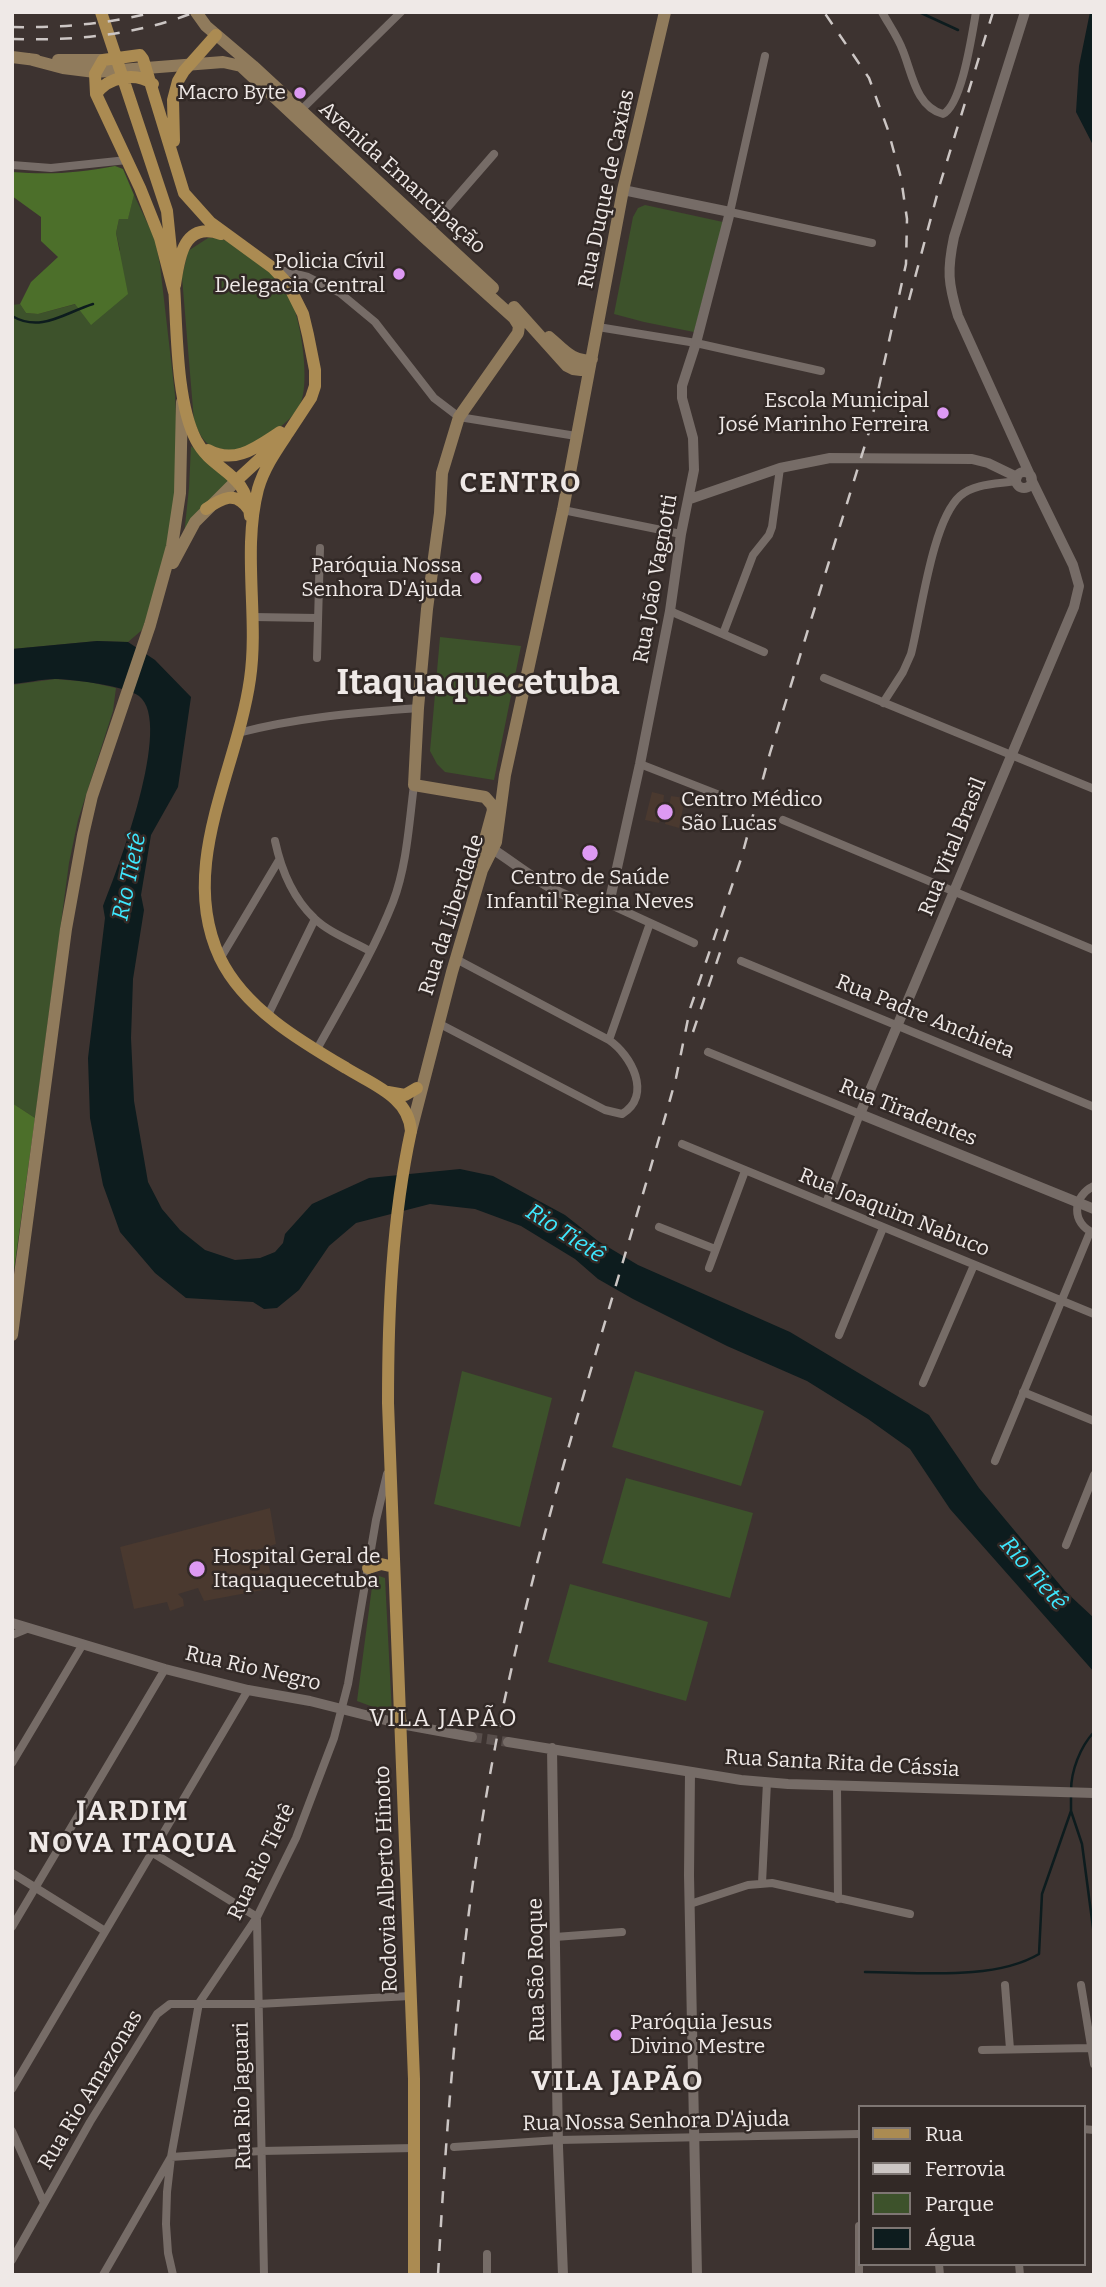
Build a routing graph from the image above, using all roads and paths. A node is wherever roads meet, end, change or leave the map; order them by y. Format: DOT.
graph roads {
  1 [pos="196,12"];
  2 [pos="401,12"];
  3 [pos="665,12"];
  4 [pos="882,12"];
  5 [pos="976,12"];
  6 [pos="1026,12"];
  7 [pos="102,14"];
  8 [pos="216,35"];
  9 [pos="765,55"];
  10 [pos="12,57"];
  11 [pos="29,59"];
  12 [pos="103,60"];
  13 [pos="143,61"];
  14 [pos="190,64"];
  15 [pos="96,72"];
  16 [pos="153,84"];
  17 [pos="96,94"];
  18 [pos="297,114"];
  19 [pos="494,154"];
  20 [pos="174,155"];
  21 [pos="127,160"];
  22 [pos="12,165"];
  23 [pos="623,190"];
  24 [pos="730,212"];
  25 [pos="426,233"];
  26 [pos="228,237"];
  27 [pos="872,243"];
  28 [pos="272,268"];
  29 [pos="174,292"];
  30 [pos="531,323"];
  31 [pos="598,327"];
  32 [pos="518,333"];
  33 [pos="696,343"];
  34 [pos="556,355"];
  35 [pos="592,359"];
  36 [pos="581,370"];
  37 [pos="821,371"];
  38 [pos="182,384"];
  39 [pos="587,386"];
  40 [pos="302,416"];
  41 [pos="458,417"];
  42 [pos="288,433"];
  43 [pos="576,436"];
  44 [pos="196,441"];
  45 [pos="780,468"];
  46 [pos="1023,479"];
  47 [pos="236,480"];
  48 [pos="690,499"];
  49 [pos="206,509"];
  50 [pos="249,510"];
  51 [pos="563,510"];
  52 [pos="681,534"];
  53 [pos="252,538"];
  54 [pos="320,548"];
  55 [pos="162,586"];
  56 [pos="670,611"];
  57 [pos="253,617"];
  58 [pos="317,618"];
  59 [pos="723,634"];
  60 [pos="764,652"];
  61 [pos="317,658"];
  62 [pos="824,678"];
  63 [pos="883,703"];
  64 [pos="418,708"];
  65 [pos="238,733"];
  66 [pos="1011,755"];
  67 [pos="640,764"];
  68 [pos="505,775"];
  69 [pos="414,785"];
  70 [pos="1094,789"];
  71 [pos="722,796"];
  72 [pos="485,797"];
  73 [pos="491,817"];
  74 [pos="783,820"];
  75 [pos="275,841"];
  76 [pos="494,850"];
  77 [pos="279,860"];
  78 [pos="482,870"];
  79 [pos="956,892"];
  80 [pos="609,904"];
  81 [pos="315,919"];
  82 [pos="650,923"];
  83 [pos="694,943"];
  84 [pos="1094,950"];
  85 [pos="370,951"];
  86 [pos="220,959"];
  87 [pos="456,959"];
  88 [pos="741,961"];
  89 [pos="268,1015"];
  90 [pos="438,1023"];
  91 [pos="898,1028"];
  92 [pos="609,1040"];
  93 [pos="316,1051"];
  94 [pos="431,1051"];
  95 [pos="708,1052"];
  96 [pos="417,1088"];
  97 [pos="385,1091"];
  98 [pos="1094,1107"];
  99 [pos="407,1113"];
  100 [pos="860,1115"];
  101 [pos="411,1131"];
  102 [pos="682,1144"];
  103 [pos="407,1151"];
  104 [pos="745,1171"];
  105 [pos="1094,1186"];
  106 [pos="826,1203"];
  107 [pos="1077,1203"];
  108 [pos="1094,1209"];
  109 [pos="659,1227"];
  110 [pos="883,1228"];
  111 [pos="1092,1233"];
  112 [pos="715,1249"];
  113 [pos="974,1265"];
  114 [pos="709,1268"];
  115 [pos="1062,1301"];
  116 [pos="1094,1314"];
  117 [pos="12,1335"];
  118 [pos="839,1335"];
  119 [pos="923,1384"];
  120 [pos="1023,1392"];
  121 [pos="1094,1421"];
  122 [pos="391,1456"];
  123 [pos="995,1461"];
  124 [pos="1094,1475"];
  125 [pos="1066,1545"];
  126 [pos="394,1567"];
  127 [pos="368,1568"];
  128 [pos="12,1623"];
  129 [pos="29,1628"];
  130 [pos="12,1635"];
  131 [pos="83,1644"];
  132 [pos="165,1669"];
  133 [pos="248,1690"];
  134 [pos="342,1709"];
  135 [pos="401,1724"];
  136 [pos="472,1737"];
  137 [pos="508,1742"];
  138 [pos="552,1748"];
  139 [pos="12,1763"];
  140 [pos="690,1772"];
  141 [pos="767,1782"];
  142 [pos="837,1787"];
  143 [pos="1094,1793"];
  144 [pos="153,1853"];
  145 [pos="12,1873"];
  146 [pos="762,1883"];
  147 [pos="36,1887"];
  148 [pos="838,1899"];
  149 [pos="690,1904"];
  150 [pos="910,1914"];
  151 [pos="257,1917"];
  152 [pos="12,1927"];
  153 [pos="106,1931"];
  154 [pos="622,1932"];
  155 [pos="555,1937"];
  156 [pos="1005,1985"];
  157 [pos="1081,1985"];
  158 [pos="410,1996"];
  159 [pos="199,2003"];
  160 [pos="258,2004"];
  161 [pos="1092,2048"];
  162 [pos="1010,2049"];
  163 [pos="982,2050"];
  164 [pos="1094,2064"];
  165 [pos="12,2089"];
  166 [pos="12,2131"];
  167 [pos="858,2134"];
  168 [pos="694,2139"];
  169 [pos="558,2140"];
  170 [pos="454,2147"];
  171 [pos="415,2148"];
  172 [pos="261,2151"];
  173 [pos="171,2157"];
  174 [pos="44,2203"];
  175 [pos="486,2254"];
  176 [pos="12,2260"];
  177 [pos="103,2275"];
  178 [pos="173,2275"];
  179 [pos="264,2275"];
  180 [pos="414,2275"];
  181 [pos="487,2275"];
  182 [pos="563,2275"];
  183 [pos="697,2275"];
  1 -- 8 [label="main road, Avenida Emancipação"];
  2 -- 18 [label="street"];
  3 -- 23 [label="main road, Rua Duque de Caxias"];
  4 -- 5 [label="street"];
  6 -- 46 [label="street, Rua Vital Brasil"];
  7 -- 29 [label="main road"];
  8 -- 14 [label="main road"];
  8 -- 18 [label="main road, Avenida Emancipação"];
  9 -- 24 [label="street"];
  10 -- 11 [label="main road"];
  11 -- 12 [label="main road"];
  11 -- 15 [label="main road"];
  12 -- 13 [label="main road"];
  12 -- 15 [label="main road"];
  13 -- 14 [label="main road"];
  13 -- 15 [label="main road"];
  13 -- 16 [label="main road"];
  14 -- 18 [label="main road, Avenida Emancipação"];
  14 -- 20 [label="main road"];
  15 -- 17 [label="main road"];
  16 -- 17 [label="main road"];
  16 -- 20 [label="main road"];
  17 -- 21 [label="main road"];
  18 -- 25 [label="main road, Avenida Emancipação"];
  19 -- 25 [label="street"];
  20 -- 26 [label="main road"];
  21 -- 22 [label="street"];
  21 -- 29 [label="main road"];
  23 -- 24 [label="street"];
  23 -- 31 [label="main road, Rua Duque de Caxias"];
  24 -- 27 [label="street"];
  24 -- 33 [label="street, Rua João Vagnotti"];
  25 -- 30 [label="main road, Avenida Emancipação"];
  25 -- 32 [label="main road, Avenida Emancipação"];
  26 -- 28 [label="main road"];
  26 -- 29 [label="main road"];
  28 -- 40 [label="main road"];
  28 -- 41 [label="street"];
  29 -- 38 [label="main road"];
  30 -- 34 [label="main road, Avenida Emancipação"];
  30 -- 35 [label="main road"];
  31 -- 33 [label="street"];
  31 -- 35 [label="main road, Rua Duque de Caxias"];
  32 -- 34 [label="main road"];
  32 -- 41 [label="main road"];
  33 -- 37 [label="street"];
  33 -- 48 [label="street, Rua João Vagnotti"];
  34 -- 36 [label="main road, Avenida Emancipação"];
  35 -- 36 [label="main road"];
  35 -- 39 [label="main road, Rua Duque de Caxias"];
  36 -- 39 [label="main road"];
  38 -- 44 [label="main road"];
  38 -- 55 [label="main road"];
  39 -- 43 [label="main road, Rua Duque de Caxias"];
  40 -- 42 [label="main road"];
  40 -- 44 [label="main road"];
  41 -- 43 [label="street"];
  41 -- 64 [label="main road"];
  42 -- 47 [label="main road"];
  42 -- 53 [label="main road"];
  43 -- 51 [label="main road, Rua Duque de Caxias"];
  44 -- 47 [label="main road"];
  45 -- 46 [label="street"];
  45 -- 48 [label="street"];
  45 -- 59 [label="street"];
  46 -- 63 [label="street"];
  46 -- 66 [label="street, Rua Vital Brasil"];
  47 -- 49 [label="main road"];
  47 -- 50 [label="main road"];
  48 -- 52 [label="street, Rua João Vagnotti"];
  49 -- 50 [label="main road"];
  49 -- 55 [label="main road"];
  50 -- 53 [label="main road"];
  51 -- 52 [label="street"];
  51 -- 68 [label="main road, Rua da Liberdade"];
  52 -- 56 [label="street, Rua João Vagnotti"];
  53 -- 57 [label="main road"];
  54 -- 58 [label="street"];
  55 -- 117 [label="main road"];
  56 -- 59 [label="street"];
  56 -- 67 [label="street, Rua João Vagnotti"];
  57 -- 58 [label="street"];
  57 -- 65 [label="main road"];
  58 -- 61 [label="street"];
  59 -- 60 [label="street"];
  62 -- 63 [label="street"];
  63 -- 66 [label="street"];
  64 -- 65 [label="street"];
  64 -- 69 [label="main road"];
  65 -- 86 [label="main road"];
  66 -- 70 [label="street"];
  66 -- 79 [label="street, Rua Vital Brasil"];
  67 -- 71 [label="street"];
  67 -- 80 [label="street, Rua João Vagnotti"];
  68 -- 72 [label="main road"];
  68 -- 76 [label="main road, Rua da Liberdade"];
  69 -- 72 [label="main road"];
  69 -- 85 [label="street"];
  72 -- 73 [label="main road"];
  73 -- 76 [label="main road"];
  73 -- 78 [label="main road"];
  74 -- 79 [label="street"];
  75 -- 77 [label="street"];
  76 -- 78 [label="main road, Rua da Liberdade"];
  76 -- 80 [label="street"];
  77 -- 81 [label="street"];
  77 -- 86 [label="street"];
  78 -- 87 [label="main road, Rua da Liberdade"];
  79 -- 84 [label="street"];
  79 -- 91 [label="street, Rua Vital Brasil"];
  80 -- 82 [label="street"];
  81 -- 85 [label="street"];
  81 -- 89 [label="street"];
  82 -- 83 [label="street"];
  82 -- 92 [label="street"];
  85 -- 93 [label="street"];
  86 -- 89 [label="main road"];
  87 -- 90 [label="main road, Rua da Liberdade"];
  87 -- 92 [label="street"];
  88 -- 91 [label="street, Rua Padre Anchieta"];
  89 -- 93 [label="main road"];
  90 -- 92 [label="street"];
  90 -- 94 [label="main road, Rua da Liberdade"];
  91 -- 98 [label="street, Rua Padre Anchieta"];
  91 -- 100 [label="street, Rua Vital Brasil"];
  93 -- 97 [label="main road"];
  94 -- 96 [label="main road, Rua da Liberdade"];
  94 -- 101 [label="main road, Rua da Liberdade"];
  95 -- 100 [label="street, Rua Tiradentes"];
  96 -- 97 [label="main road"];
  96 -- 99 [label="main road, Rua da Liberdade"];
  97 -- 99 [label="main road"];
  99 -- 101 [label="main road, Rodovia Alberto Hinoto"];
  99 -- 103 [label="main road, Rodovia Alberto Hinoto"];
  100 -- 106 [label="street, Rua Vital Brasil"];
  100 -- 107 [label="street, Rua Tiradentes"];
  101 -- 103 [label="main road, Rodovia Alberto Hinoto"];
  102 -- 104 [label="street, Rua Joaquim Nabuco"];
  103 -- 122 [label="main road, Rodovia Alberto Hinoto"];
  104 -- 106 [label="street, Rua Joaquim Nabuco"];
  104 -- 112 [label="street"];
  105 -- 107 [label="street"];
  106 -- 110 [label="street, Rua Joaquim Nabuco"];
  107 -- 108 [label="street, Rua Tiradentes"];
  107 -- 111 [label="street"];
  109 -- 112 [label="street"];
  110 -- 113 [label="street, Rua Joaquim Nabuco"];
  110 -- 118 [label="street"];
  111 -- 115 [label="street"];
  112 -- 114 [label="street"];
  113 -- 115 [label="street, Rua Joaquim Nabuco"];
  113 -- 119 [label="street"];
  115 -- 116 [label="street, Rua Joaquim Nabuco"];
  115 -- 120 [label="street"];
  120 -- 121 [label="street"];
  120 -- 123 [label="street"];
  122 -- 126 [label="main road, Rodovia Alberto Hinoto"];
  122 -- 127 [label="street, Rua Rio Tietê"];
  124 -- 125 [label="street"];
  126 -- 127 [label="main road"];
  126 -- 135 [label="main road, Rodovia Alberto Hinoto"];
  127 -- 134 [label="street, Rua Rio Tietê"];
  128 -- 129 [label="street, Rua Rio Negro"];
  129 -- 130 [label="street"];
  129 -- 131 [label="street, Rua Rio Negro"];
  131 -- 132 [label="street, Rua Rio Negro"];
  131 -- 139 [label="street"];
  132 -- 133 [label="street, Rua Rio Negro"];
  132 -- 147 [label="street"];
  133 -- 134 [label="street, Rua Rio Negro"];
  133 -- 144 [label="street"];
  134 -- 135 [label="street, Rua Rio Negro"];
  134 -- 151 [label="street, Rua Rio Tietê"];
  135 -- 136 [label="street, Rua Rio Negro"];
  135 -- 158 [label="main road, Rodovia Alberto Hinoto"];
  137 -- 138 [label="street, Rua Santa Rita de Cássia"];
  138 -- 140 [label="street, Rua Santa Rita de Cássia"];
  138 -- 155 [label="street, Rua São Roque"];
  140 -- 141 [label="street, Rua Santa Rita de Cássia"];
  140 -- 149 [label="street"];
  141 -- 142 [label="street, Rua Santa Rita de Cássia"];
  141 -- 146 [label="street"];
  142 -- 143 [label="street, Rua Santa Rita de Cássia"];
  142 -- 148 [label="street"];
  144 -- 151 [label="street"];
  144 -- 153 [label="street"];
  145 -- 147 [label="street"];
  146 -- 148 [label="street"];
  146 -- 149 [label="street"];
  147 -- 152 [label="street"];
  147 -- 153 [label="street"];
  148 -- 150 [label="street"];
  149 -- 168 [label="street"];
  151 -- 159 [label="street, Rua Rio Tietê"];
  151 -- 160 [label="street, Rua Rio Jaguari"];
  153 -- 165 [label="street"];
  154 -- 155 [label="street"];
  155 -- 169 [label="street, Rua São Roque"];
  156 -- 162 [label="street"];
  157 -- 161 [label="street"];
  158 -- 160 [label="street, Rua Rio Amazonas"];
  158 -- 171 [label="main road, Rodovia Alberto Hinoto"];
  159 -- 160 [label="street, Rua Rio Amazonas"];
  159 -- 173 [label="street, Rua Rio Tietê"];
  159 -- 174 [label="street, Rua Rio Amazonas"];
  160 -- 172 [label="street, Rua Rio Jaguari"];
  161 -- 162 [label="street"];
  161 -- 164 [label="street"];
  162 -- 163 [label="street"];
  166 -- 174 [label="street"];
  167 -- 168 [label="street, Rua Nossa Senhora D'Ajuda"];
  168 -- 169 [label="street, Rua Nossa Senhora D'Ajuda"];
  168 -- 183 [label="street"];
  169 -- 170 [label="street, Rua Nossa Senhora D'Ajuda"];
  169 -- 182 [label="street, Rua São Roque"];
  171 -- 172 [label="street"];
  171 -- 180 [label="main road, Rodovia Alberto Hinoto"];
  172 -- 173 [label="street"];
  172 -- 179 [label="street, Rua Rio Jaguari"];
  173 -- 177 [label="street"];
  173 -- 178 [label="street, Rua Rio Tietê"];
  174 -- 176 [label="street, Rua Rio Amazonas"];
  175 -- 181 [label="street"];
}
